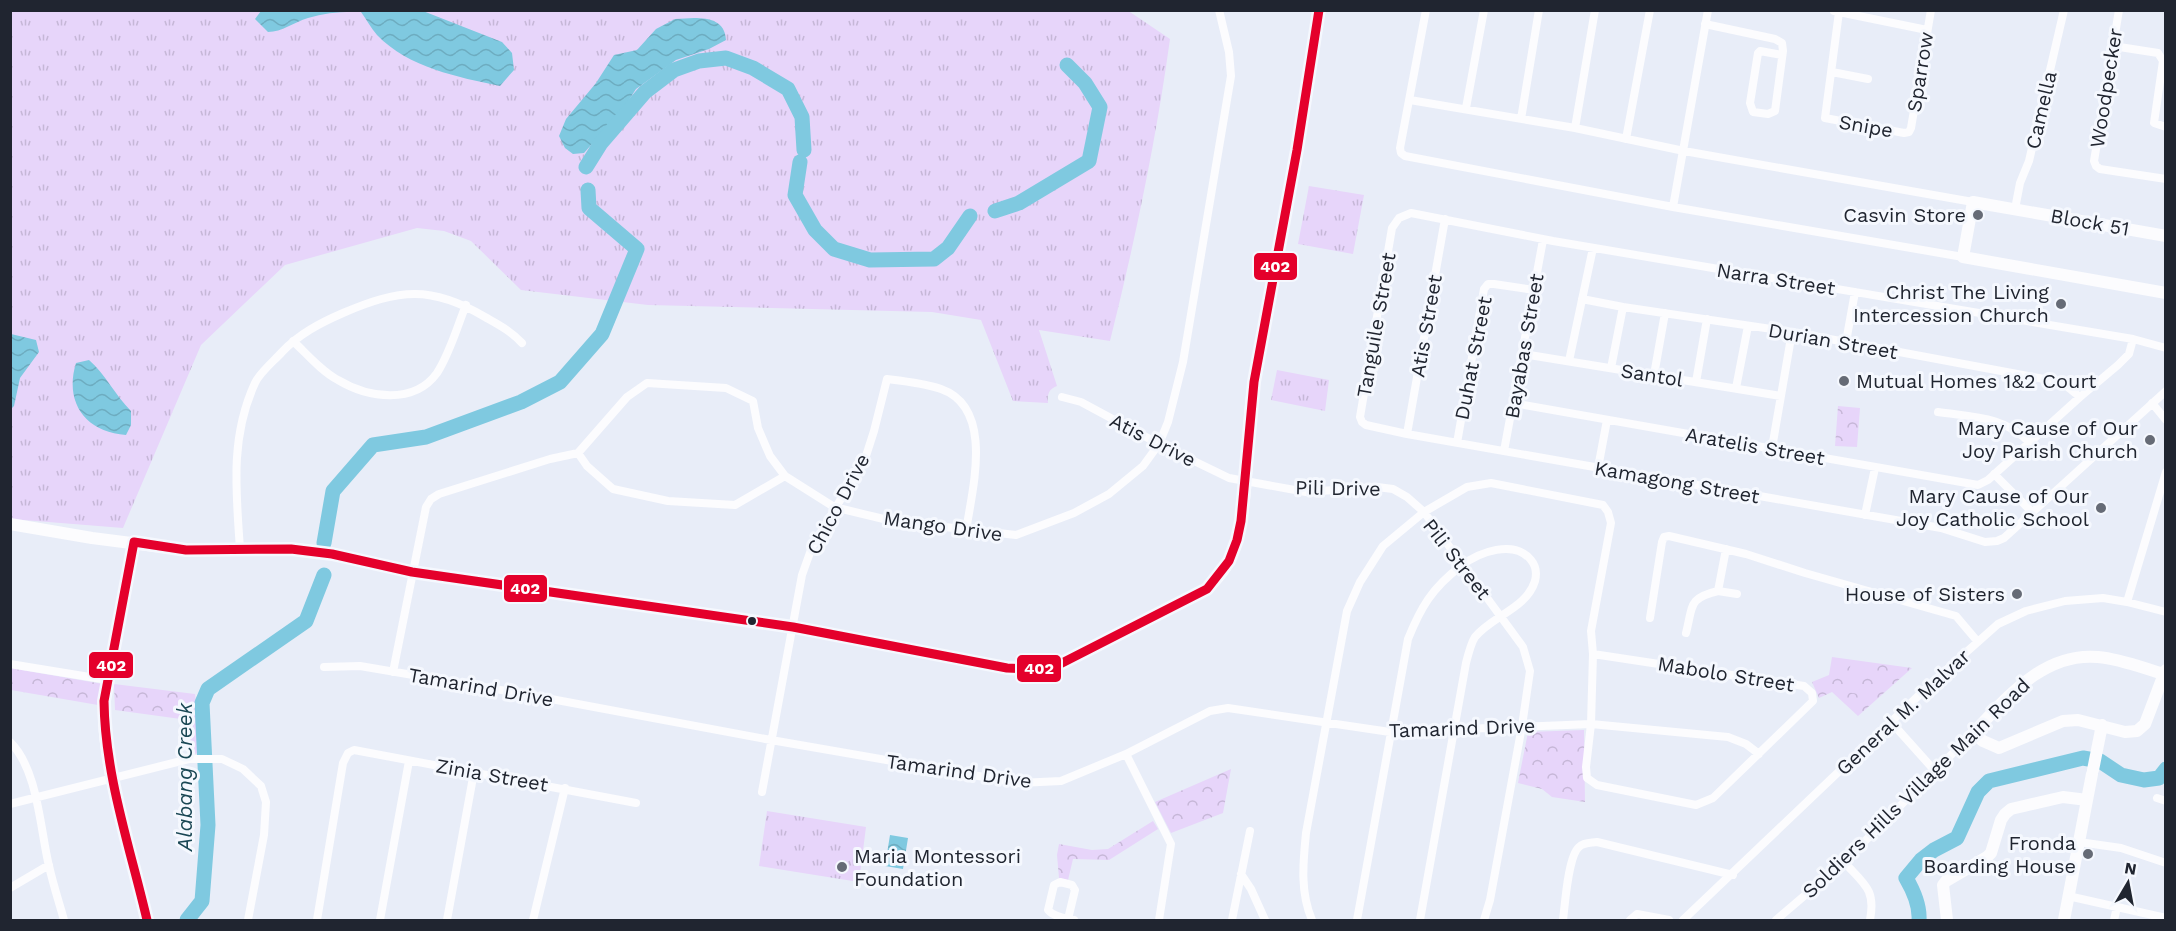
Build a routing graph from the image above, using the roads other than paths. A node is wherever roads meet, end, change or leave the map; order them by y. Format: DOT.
graph roads {
  1 [pos="1219,10"];
  2 [pos="1319,10"];
  3 [pos="1426,10"];
  4 [pos="1484,10"];
  5 [pos="1539,10"];
  6 [pos="1595,10"];
  7 [pos="1650,10"];
  8 [pos="1708,10"];
  9 [pos="1930,10"];
  10 [pos="2064,10"];
  11 [pos="2119,10"];
  12 [pos="1837,11"];
  13 [pos="1705,24"];
  14 [pos="1927,30"];
  15 [pos="2113,46"];
  16 [pos="1782,55"];
  17 [pos="1832,72"];
  18 [pos="1868,79"];
  19 [pos="1410,100"];
  20 [pos="1466,108"];
  21 [pos="1521,119"];
  22 [pos="2166,126"];
  23 [pos="1575,128"];
  24 [pos="1909,132"];
  25 [pos="1626,139"];
  26 [pos="1684,151"];
  27 [pos="2166,179"];
  28 [pos="1973,202"];
  29 [pos="1673,207"];
  30 [pos="2015,209"];
  31 [pos="1445,219"];
  32 [pos="1392,228"];
  33 [pos="2166,236"];
  34 [pos="1543,240"];
  35 [pos="1593,248"];
  36 [pos="1963,257"];
  37 [pos="1534,290"];
  38 [pos="1855,292"];
  39 [pos="2166,293"];
  40 [pos="1582,299"];
  41 [pos="466,305"];
  42 [pos="1623,307"];
  43 [pos="1665,313"];
  44 [pos="1707,319"];
  45 [pos="1749,326"];
  46 [pos="1792,332"];
  47 [pos="2133,339"];
  48 [pos="292,341"];
  49 [pos="1846,342"];
  50 [pos="522,343"];
  51 [pos="2166,348"];
  52 [pos="1522,354"];
  53 [pos="1569,361"];
  54 [pos="1611,368"];
  55 [pos="1654,375"];
  56 [pos="1696,382"];
  57 [pos="1736,388"];
  58 [pos="2166,391"];
  59 [pos="1781,396"];
  60 [pos="2080,396"];
  61 [pos="1062,397"];
  62 [pos="1514,403"];
  63 [pos="2151,403"];
  64 [pos="1938,412"];
  65 [pos="1607,420"];
  66 [pos="2166,420"];
  67 [pos="1362,422"];
  68 [pos="1407,434"];
  69 [pos="1457,442"];
  70 [pos="2029,442"];
  71 [pos="1159,444"];
  72 [pos="1772,448"];
  73 [pos="1504,452"];
  74 [pos="578,453"];
  75 [pos="1598,468"];
  76 [pos="1875,468"];
  77 [pos="2166,472"];
  78 [pos="1994,474"];
  79 [pos="785,476"];
  80 [pos="1246,480"];
  81 [pos="834,507"];
  82 [pos="1424,512"];
  83 [pos="2032,512"];
  84 [pos="1865,515"];
  85 [pos="10,524"];
  86 [pos="966,531"];
  87 [pos="134,542"];
  88 [pos="240,549"];
  89 [pos="1726,549"];
  90 [pos="1462,564"];
  91 [pos="412,572"];
  92 [pos="1718,591"];
  93 [pos="1737,594"];
  94 [pos="2127,602"];
  95 [pos="2166,612"];
  96 [pos="1501,616"];
  97 [pos="1650,618"];
  98 [pos="793,627"];
  99 [pos="1686,633"];
  100 [pos="1978,642"];
  101 [pos="1593,654"];
  102 [pos="10,664"];
  103 [pos="324,667"];
  104 [pos="393,672"];
  105 [pos="2165,673"];
  106 [pos="108,680"];
  107 [pos="1325,723"];
  108 [pos="1892,723"];
  109 [pos="1591,724"];
  110 [pos="2102,725"];
  111 [pos="1522,726"];
  112 [pos="1455,729"];
  113 [pos="1390,732"];
  114 [pos="1973,733"];
  115 [pos="771,740"];
  116 [pos="10,742"];
  117 [pos="1126,754"];
  118 [pos="1759,754"];
  119 [pos="409,761"];
  120 [pos="1935,771"];
  121 [pos="474,772"];
  122 [pos="112,778"];
  123 [pos="565,788"];
  124 [pos="762,792"];
  125 [pos="35,797"];
  126 [pos="2087,800"];
  127 [pos="636,803"];
  128 [pos="10,804"];
  129 [pos="1250,831"];
  130 [pos="2079,842"];
  131 [pos="1844,862"];
  132 [pos="2166,863"];
  133 [pos="49,866"];
  134 [pos="1241,874"];
  135 [pos="1733,874"];
  136 [pos="10,888"];
  137 [pos="2068,896"];
  138 [pos="2117,907"];
  139 [pos="2166,918"];
  140 [pos="64,921"];
  141 [pos="147,921"];
  142 [pos="248,921"];
  143 [pos="317,921"];
  144 [pos="380,921"];
  145 [pos="447,921"];
  146 [pos="533,921"];
  147 [pos="1159,921"];
  148 [pos="1232,921"];
  149 [pos="1264,921"];
  150 [pos="1312,921"];
  151 [pos="1357,921"];
  152 [pos="1420,921"];
  153 [pos="1484,921"];
  154 [pos="1563,921"];
  155 [pos="1630,921"];
  156 [pos="1669,921"];
  157 [pos="1683,921"];
  158 [pos="1776,921"];
  159 [pos="1870,921"];
  160 [pos="1947,921"];
  161 [pos="2064,921"];
  162 [pos="2114,921"];
  1 -- 71 [label="street, Mango Drive"];
  2 -- 80 [label="street"];
  3 -- 19 [label="street"];
  4 -- 20 [label="street"];
  5 -- 21 [label="street"];
  6 -- 23 [label="street"];
  7 -- 25 [label="street"];
  8 -- 13 [label="street"];
  9 -- 14 [label="street, Sparrow"];
  10 -- 30 [label="street, Camella"];
  11 -- 15 [label="street, Woodpecker"];
  12 -- 14 [label="street"];
  12 -- 17 [label="street"];
  13 -- 16 [label="street"];
  13 -- 26 [label="street"];
  14 -- 24 [label="street, Sparrow"];
  15 -- 22 [label="street"];
  15 -- 27 [label="street, Woodpecker"];
  16 -- 16 [label="street"];
  17 -- 18 [label="street"];
  17 -- 24 [label="street, Snipe"];
  19 -- 20 [label="street"];
  19 -- 29 [label="street"];
  20 -- 21 [label="street"];
  21 -- 23 [label="street"];
  23 -- 25 [label="street"];
  25 -- 26 [label="street"];
  26 -- 28 [label="street"];
  26 -- 29 [label="street"];
  28 -- 30 [label="street, Block 51"];
  28 -- 36 [label="street"];
  29 -- 36 [label="street"];
  30 -- 33 [label="street, Block 51"];
  31 -- 32 [label="street, Narra Street"];
  31 -- 34 [label="street, Narra Street"];
  31 -- 68 [label="street, Atis Street"];
  32 -- 67 [label="street, Tanguile Street"];
  34 -- 35 [label="street, Narra Street"];
  34 -- 37 [label="street, Bayabas Street"];
  35 -- 38 [label="street, Narra Street"];
  35 -- 40 [label="street"];
  36 -- 39 [label="street"];
  37 -- 52 [label="street, Bayabas Street"];
  37 -- 69 [label="street, Duhat Street"];
  38 -- 47 [label="street, Narra Street"];
  38 -- 49 [label="street"];
  40 -- 42 [label="street, Durian Street"];
  40 -- 53 [label="street"];
  41 -- 48 [label="street"];
  41 -- 48 [label="street"];
  41 -- 50 [label="street"];
  42 -- 43 [label="street, Durian Street"];
  42 -- 54 [label="street"];
  43 -- 44 [label="street, Durian Street"];
  43 -- 55 [label="street"];
  44 -- 45 [label="street, Durian Street"];
  44 -- 56 [label="street"];
  45 -- 46 [label="street, Durian Street"];
  45 -- 57 [label="street"];
  46 -- 49 [label="street, Durian Street"];
  46 -- 59 [label="street"];
  47 -- 51 [label="street, Narra Street"];
  47 -- 60 [label="street"];
  48 -- 88 [label="street"];
  49 -- 60 [label="street, Durian Street"];
  52 -- 53 [label="street, Santol"];
  52 -- 62 [label="street, Bayabas Street"];
  53 -- 54 [label="street, Santol"];
  54 -- 55 [label="street, Santol"];
  55 -- 56 [label="street, Santol"];
  56 -- 57 [label="street, Santol"];
  57 -- 59 [label="street, Santol"];
  58 -- 63 [label="street"];
  59 -- 72 [label="street"];
  60 -- 70 [label="street"];
  61 -- 71 [label="street, Atis Drive"];
  62 -- 65 [label="street, Aratelis Street"];
  62 -- 73 [label="street, Bayabas Street"];
  63 -- 66 [label="street"];
  63 -- 83 [label="street"];
  64 -- 70 [label="street"];
  65 -- 72 [label="street, Aratelis Street"];
  65 -- 75 [label="street"];
  67 -- 68 [label="street, Kamagong Street"];
  68 -- 69 [label="street, Kamagong Street"];
  69 -- 73 [label="street, Kamagong Street"];
  70 -- 78 [label="street"];
  71 -- 80 [label="street, Atis Drive"];
  71 -- 86 [label="street, Mango Drive"];
  72 -- 76 [label="street, Aratelis Street"];
  73 -- 75 [label="street, Kamagong Street"];
  74 -- 79 [label="street"];
  74 -- 79 [label="street, Mango Drive"];
  74 -- 91 [label="street"];
  75 -- 84 [label="street, Kamagong Street"];
  76 -- 78 [label="street, Aratelis Street"];
  76 -- 84 [label="street"];
  77 -- 94 [label="street"];
  78 -- 83 [label="street"];
  79 -- 81 [label="street, Mango Drive"];
  80 -- 82 [label="street, Pili Drive"];
  80 -- 98 [label="street"];
  81 -- 86 [label="street, Mango Drive"];
  81 -- 86 [label="street, Chico Drive"];
  81 -- 98 [label="street, Chico Drive"];
  82 -- 90 [label="street, Pili Street"];
  82 -- 101 [label="street"];
  82 -- 107 [label="street, Pili Street"];
  83 -- 84 [label="street, Kamagong Street"];
  85 -- 87 [label="street"];
  87 -- 88 [label="street"];
  87 -- 106 [label="street"];
  88 -- 91 [label="street"];
  89 -- 92 [label="street"];
  89 -- 97 [label="street"];
  89 -- 100 [label="street"];
  90 -- 96 [label="street, Pili Street"];
  90 -- 96 [label="street"];
  90 -- 113 [label="street"];
  91 -- 98 [label="street"];
  91 -- 104 [label="street"];
  92 -- 93 [label="street"];
  92 -- 99 [label="street"];
  94 -- 95 [label="street, General M. Malvar"];
  94 -- 100 [label="street, General M. Malvar"];
  96 -- 111 [label="street, Pili Street"];
  96 -- 112 [label="street"];
  98 -- 115 [label="street, Chico Drive"];
  100 -- 108 [label="street, General M. Malvar"];
  101 -- 109 [label="street, Mabolo Street"];
  101 -- 118 [label="street, Mabolo Street"];
  102 -- 106 [label="street"];
  103 -- 104 [label="street, Tamarind Drive"];
  104 -- 115 [label="street, Tamarind Drive"];
  105 -- 110 [label="street"];
  105 -- 114 [label="street, Soldiers Hills Village Main Road"];
  106 -- 122 [label="street"];
  107 -- 113 [label="street, Tamarind Drive"];
  107 -- 117 [label="street, Tamarind Drive"];
  107 -- 150 [label="street, Pili Street"];
  108 -- 120 [label="street"];
  108 -- 135 [label="street, General M. Malvar"];
  109 -- 111 [label="street, Tamarind Drive"];
  109 -- 118 [label="street, Tamarind Drive"];
  109 -- 118 [label="street, Mabolo Street"];
  110 -- 114 [label="street"];
  110 -- 126 [label="street"];
  111 -- 112 [label="street, Tamarind Drive"];
  111 -- 153 [label="street, Pili Street"];
  112 -- 113 [label="street, Tamarind Drive"];
  112 -- 152 [label="street"];
  113 -- 151 [label="street"];
  114 -- 120 [label="street, Soldiers Hills Village Main Road"];
  115 -- 117 [label="street, Tamarind Drive"];
  115 -- 124 [label="street, Chico Drive"];
  116 -- 125 [label="street"];
  117 -- 147 [label="street"];
  119 -- 121 [label="street, Zinia Street"];
  119 -- 143 [label="street, Zinia Street"];
  119 -- 144 [label="street"];
  120 -- 131 [label="street, Soldiers Hills Village Main Road"];
  121 -- 123 [label="street, Zinia Street"];
  121 -- 145 [label="street"];
  122 -- 125 [label="street"];
  122 -- 141 [label="street"];
  122 -- 142 [label="street"];
  123 -- 127 [label="street, Zinia Street"];
  123 -- 146 [label="street"];
  125 -- 128 [label="street"];
  125 -- 133 [label="street"];
  126 -- 130 [label="street"];
  126 -- 160 [label="street"];
  129 -- 134 [label="street"];
  130 -- 132 [label="street"];
  130 -- 137 [label="street"];
  131 -- 158 [label="street, Soldiers Hills Village Main Road"];
  131 -- 159 [label="street"];
  133 -- 136 [label="street"];
  133 -- 140 [label="street"];
  134 -- 148 [label="street"];
  134 -- 149 [label="street"];
  135 -- 154 [label="street"];
  135 -- 157 [label="street, General M. Malvar"];
  137 -- 138 [label="street"];
  137 -- 161 [label="street"];
  138 -- 139 [label="street"];
  138 -- 162 [label="street"];
  155 -- 156 [label="street"];
}
